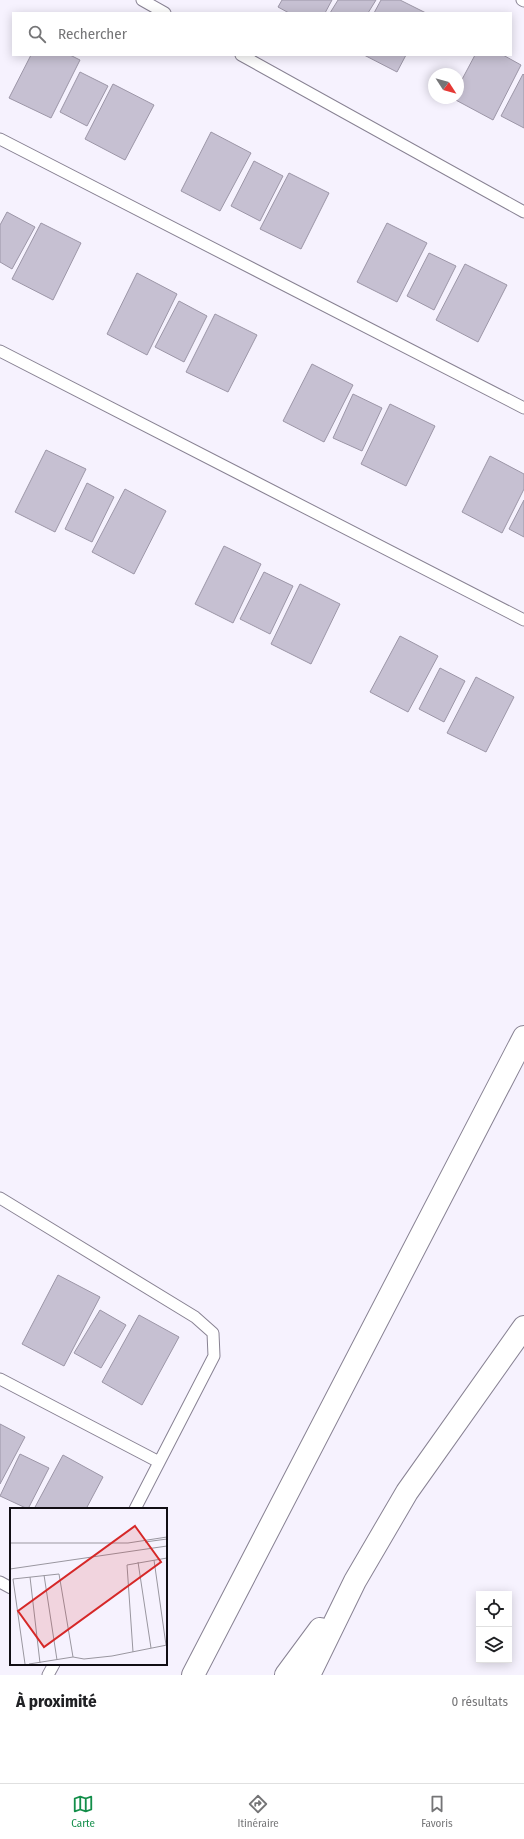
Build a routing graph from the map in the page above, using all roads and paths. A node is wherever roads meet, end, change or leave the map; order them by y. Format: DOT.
graph roads {
  1 [pos="142,0"];
  2 [pos="163,12"];
  3 [pos="243,56"];
  4 [pos="0,139"];
  5 [pos="524,212"];
  6 [pos="0,351"];
  7 [pos="524,408"];
  8 [pos="524,620"];
  9 [pos="524,1037"];
  10 [pos="0,1198"];
  11 [pos="524,1327"];
  12 [pos="0,1378"];
  13 [pos="159,1462"];
  14 [pos="136,1508"];
  15 [pos="355,1581"];
  16 [pos="0,1582"];
  17 [pos="10,1587"];
  18 [pos="53,1665"];
  19 [pos="48,1675"];
  20 [pos="193,1675"];
  21 [pos="286,1675"];
  22 [pos="309,1675"];
  1 -- 2 [label="lane"];
  3 -- 5 [label="lane"];
  4 -- 7 [label="lane"];
  6 -- 8 [label="lane"];
  9 -- 20 [label="street"];
  10 -- 13 [label="lane"];
  11 -- 15 [label="street"];
  12 -- 13 [label="lane"];
  13 -- 14 [label="lane"];
  15 -- 21 [label="street"];
  15 -- 22 [label="street"];
  16 -- 17 [label="lane"];
  18 -- 19 [label="lane"];
}
